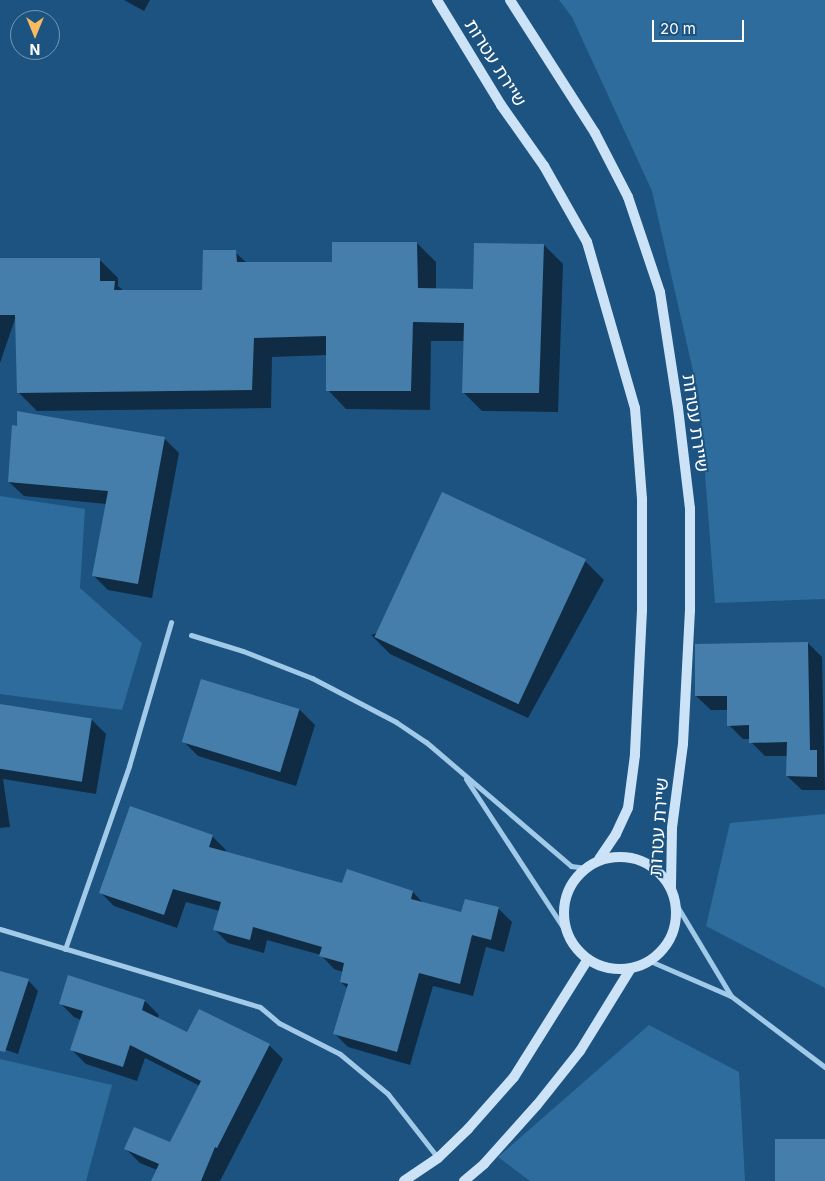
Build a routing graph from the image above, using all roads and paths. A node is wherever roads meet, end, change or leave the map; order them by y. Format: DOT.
graph roads {
  1 [pos="437,0"];
  2 [pos="510,0"];
  3 [pos="171,622"];
  4 [pos="191,635"];
  5 [pos="462,772"];
  6 [pos="599,859"];
  7 [pos="586,868"];
  8 [pos="671,887"];
  9 [pos="677,906"];
  10 [pos="0,929"];
  11 [pos="566,932"];
  12 [pos="65,949"];
  13 [pos="588,959"];
  14 [pos="650,961"];
  15 [pos="632,968"];
  16 [pos="731,996"];
  17 [pos="825,1066"];
  18 [pos="438,1158"];
  19 [pos="404,1181"];
  20 [pos="464,1181"];
  1 -- 6 [label="main road, שיירת עטרות"];
  2 -- 8 [label="main road, שיירת עטרות"];
  3 -- 12 [label="street"];
  4 -- 5 [label="street"];
  5 -- 7 [label="street"];
  5 -- 11 [label="street"];
  6 -- 7 [label="main road"];
  6 -- 8 [label="main road"];
  7 -- 11 [label="main road"];
  8 -- 9 [label="main road"];
  9 -- 14 [label="main road"];
  9 -- 16 [label="street"];
  10 -- 12 [label="street"];
  11 -- 13 [label="main road"];
  12 -- 18 [label="street"];
  13 -- 15 [label="main road"];
  13 -- 18 [label="main road"];
  14 -- 15 [label="main road"];
  14 -- 16 [label="street"];
  15 -- 20 [label="main road"];
  16 -- 17 [label="street"];
  18 -- 19 [label="main road"];
}
